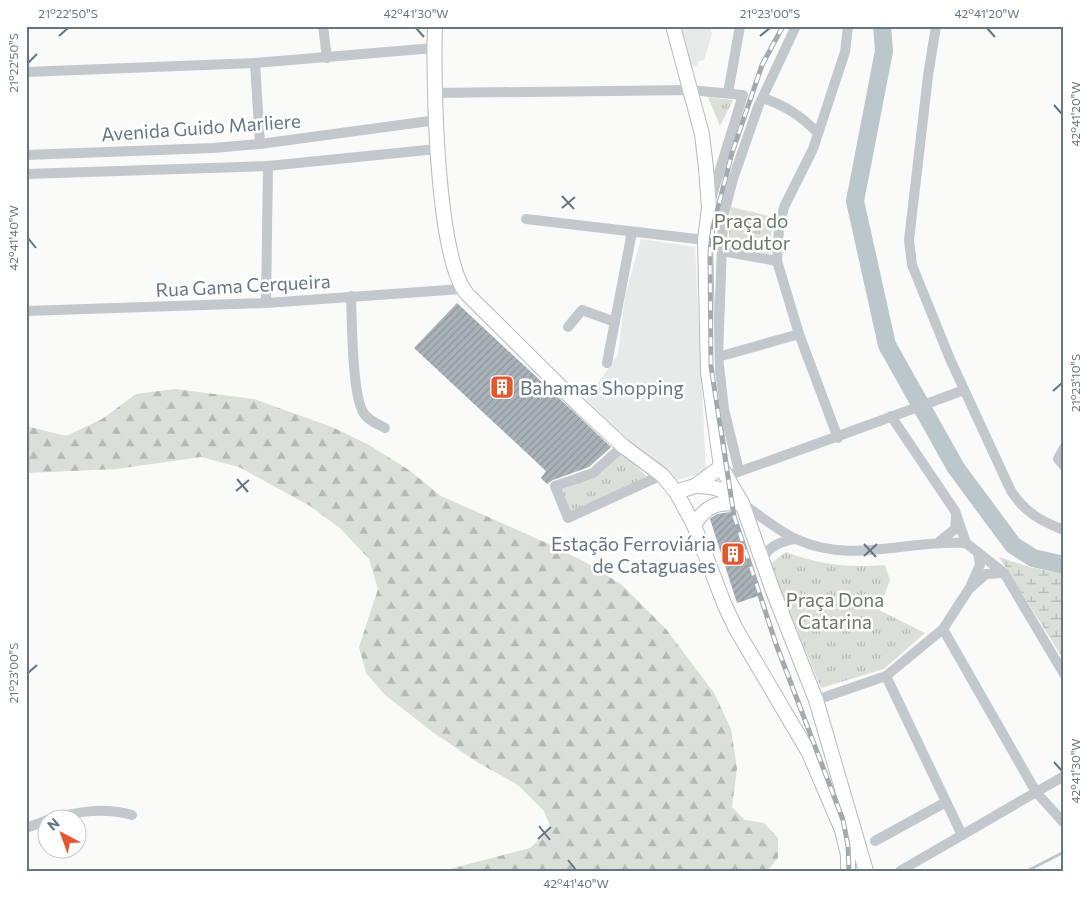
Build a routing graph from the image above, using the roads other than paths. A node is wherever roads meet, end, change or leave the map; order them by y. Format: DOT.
graph roads {
  1 [pos="323,26"];
  2 [pos="435,26"];
  3 [pos="673,26"];
  4 [pos="740,26"];
  5 [pos="796,26"];
  6 [pos="848,26"];
  7 [pos="936,26"];
  8 [pos="434,48"];
  9 [pos="327,58"];
  10 [pos="255,63"];
  11 [pos="26,72"];
  12 [pos="690,90"];
  13 [pos="435,93"];
  14 [pos="728,94"];
  15 [pos="763,98"];
  16 [pos="437,120"];
  17 [pos="818,133"];
  18 [pos="260,144"];
  19 [pos="437,149"];
  20 [pos="26,155"];
  21 [pos="268,166"];
  22 [pos="26,174"];
  23 [pos="709,208"];
  24 [pos="526,219"];
  25 [pos="632,232"];
  26 [pos="705,240"];
  27 [pos="722,251"];
  28 [pos="776,261"];
  29 [pos="462,289"];
  30 [pos="352,296"];
  31 [pos="266,303"];
  32 [pos="26,311"];
  33 [pos="615,322"];
  34 [pos="568,327"];
  35 [pos="799,334"];
  36 [pos="718,357"];
  37 [pos="607,363"];
  38 [pos="964,390"];
  39 [pos="891,416"];
  40 [pos="385,428"];
  41 [pos="838,438"];
  42 [pos="623,446"];
  43 [pos="1064,448"];
  44 [pos="1064,466"];
  45 [pos="730,472"];
  46 [pos="662,475"];
  47 [pos="695,486"];
  48 [pos="676,492"];
  49 [pos="742,503"];
  50 [pos="955,511"];
  51 [pos="694,525"];
  52 [pos="1064,530"];
  53 [pos="795,539"];
  54 [pos="940,541"];
  55 [pos="966,543"];
  56 [pos="978,552"];
  57 [pos="762,560"];
  58 [pos="1004,573"];
  59 [pos="970,589"];
  60 [pos="943,629"];
  61 [pos="1064,674"];
  62 [pos="886,676"];
  63 [pos="816,700"];
  64 [pos="1064,776"];
  65 [pos="1036,792"];
  66 [pos="946,802"];
  67 [pos="88,811"];
  68 [pos="132,816"];
  69 [pos="1064,823"];
  70 [pos="38,824"];
  71 [pos="26,828"];
  72 [pos="962,835"];
  73 [pos="875,841"];
  74 [pos="848,871"];
  75 [pos="866,871"];
  76 [pos="900,871"];
  1 -- 9 [label="street"];
  2 -- 8 [label="main road"];
  3 -- 12 [label="main road"];
  4 -- 14 [label="street"];
  5 -- 15 [label="street"];
  6 -- 17 [label="street"];
  7 -- 38 [label="street"];
  8 -- 9 [label="street"];
  8 -- 13 [label="main road"];
  9 -- 10 [label="street"];
  10 -- 11 [label="street"];
  10 -- 18 [label="street"];
  12 -- 13 [label="street"];
  12 -- 14 [label="street"];
  12 -- 23 [label="main road"];
  13 -- 16 [label="main road"];
  14 -- 23 [label="street"];
  15 -- 17 [label="street"];
  15 -- 27 [label="street"];
  16 -- 18 [label="street, Avenida Guido Marliere"];
  16 -- 19 [label="main road"];
  17 -- 28 [label="street"];
  18 -- 20 [label="street, Avenida Guido Marliere"];
  19 -- 21 [label="street, Avenida Guido Marliere"];
  19 -- 29 [label="main road"];
  21 -- 22 [label="street, Avenida Guido Marliere"];
  21 -- 31 [label="street"];
  23 -- 26 [label="main road"];
  24 -- 25 [label="street"];
  25 -- 26 [label="street"];
  25 -- 33 [label="street"];
  26 -- 45 [label="main road"];
  27 -- 28 [label="street"];
  27 -- 36 [label="street"];
  28 -- 35 [label="street"];
  29 -- 30 [label="street, Rua Gama Cerqueira"];
  29 -- 42 [label="main road"];
  30 -- 31 [label="street, Rua Gama Cerqueira"];
  30 -- 40 [label="street"];
  31 -- 32 [label="street, Rua Gama Cerqueira"];
  33 -- 34 [label="street"];
  33 -- 37 [label="street"];
  35 -- 36 [label="street"];
  35 -- 41 [label="street"];
  36 -- 45 [label="street"];
  38 -- 39 [label="street"];
  38 -- 52 [label="street"];
  39 -- 41 [label="street"];
  39 -- 50 [label="street"];
  41 -- 45 [label="street"];
  42 -- 46 [label="main road"];
  42 -- 46 [label="street"];
  43 -- 44 [label="street"];
  45 -- 47 [label="main road"];
  45 -- 49 [label="main road"];
  46 -- 48 [label="main road"];
  47 -- 48 [label="main road"];
  47 -- 49 [label="main road"];
  48 -- 51 [label="main road"];
  49 -- 51 [label="main road"];
  49 -- 53 [label="street"];
  49 -- 57 [label="main road"];
  50 -- 54 [label="street"];
  50 -- 55 [label="street"];
  51 -- 74 [label="main road"];
  53 -- 54 [label="street"];
  53 -- 57 [label="street"];
  54 -- 55 [label="street"];
  55 -- 56 [label="street"];
  56 -- 58 [label="street"];
  56 -- 59 [label="street"];
  57 -- 63 [label="main road"];
  58 -- 59 [label="street"];
  58 -- 61 [label="street"];
  59 -- 60 [label="street"];
  60 -- 62 [label="street"];
  60 -- 65 [label="street"];
  62 -- 63 [label="street"];
  62 -- 66 [label="street"];
  63 -- 75 [label="main road"];
  64 -- 65 [label="street"];
  65 -- 69 [label="street"];
  65 -- 72 [label="street"];
  66 -- 72 [label="street"];
  66 -- 73 [label="street"];
  67 -- 68 [label="street"];
  70 -- 71 [label="street"];
  72 -- 76 [label="street"];
}
